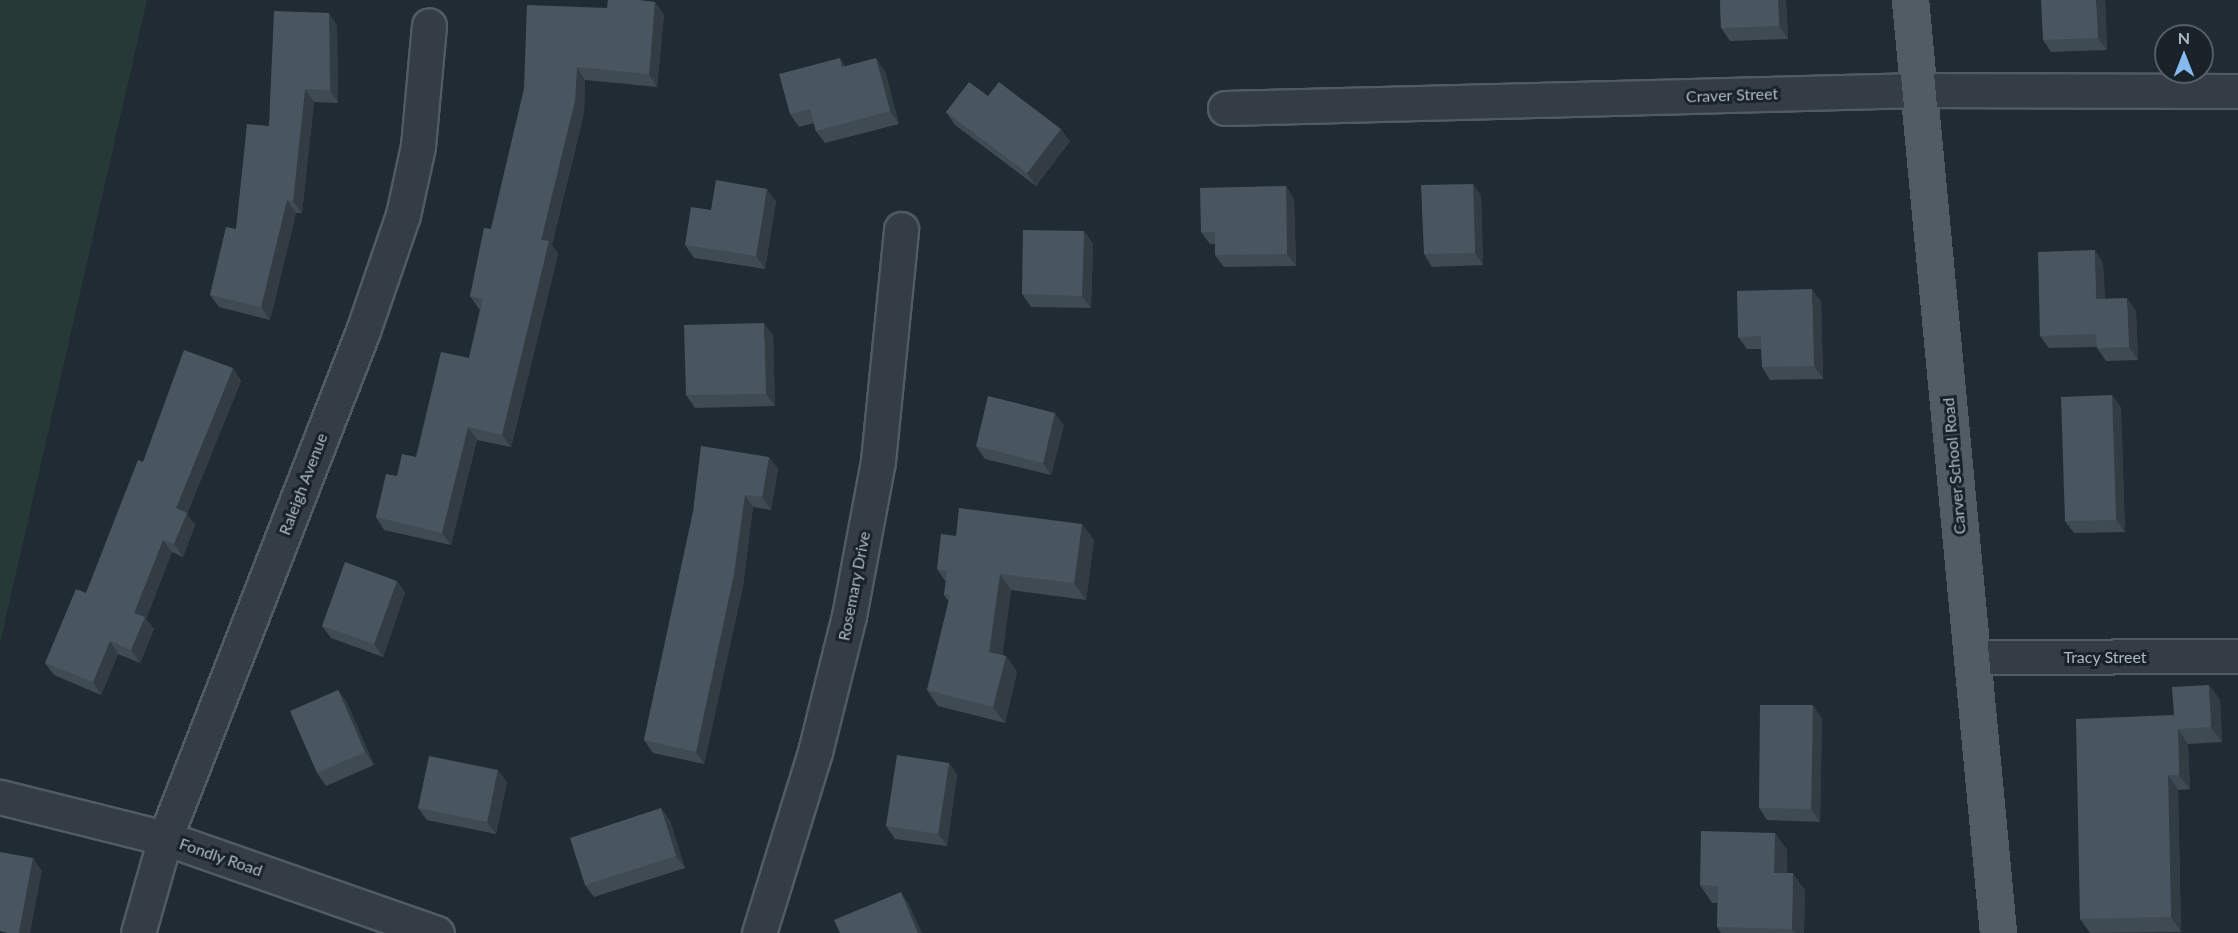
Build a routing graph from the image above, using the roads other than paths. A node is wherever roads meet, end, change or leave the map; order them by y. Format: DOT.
graph roads {
  1 [pos="1910,0"];
  2 [pos="429,25"];
  3 [pos="1919,90"];
  4 [pos="2238,91"];
  5 [pos="1225,108"];
  6 [pos="901,229"];
  7 [pos="2238,656"];
  8 [pos="1972,657"];
  9 [pos="0,797"];
  10 [pos="165,838"];
  11 [pos="138,933"];
  12 [pos="436,933"];
  13 [pos="759,933"];
  14 [pos="1998,933"];
  1 -- 3 [label="main road, Carver School Road"];
  2 -- 10 [label="street, Raleigh Avenue"];
  3 -- 4 [label="street, Craver Street"];
  3 -- 5 [label="street, Craver Street"];
  3 -- 8 [label="main road, Carver School Road"];
  6 -- 13 [label="street, Rosemary Drive"];
  7 -- 8 [label="street, Tracy Street"];
  8 -- 14 [label="main road, Carver School Road"];
  9 -- 10 [label="street, Fondly Road"];
  10 -- 11 [label="street, Raleigh Avenue"];
  10 -- 12 [label="street, Fondly Road"];
}
